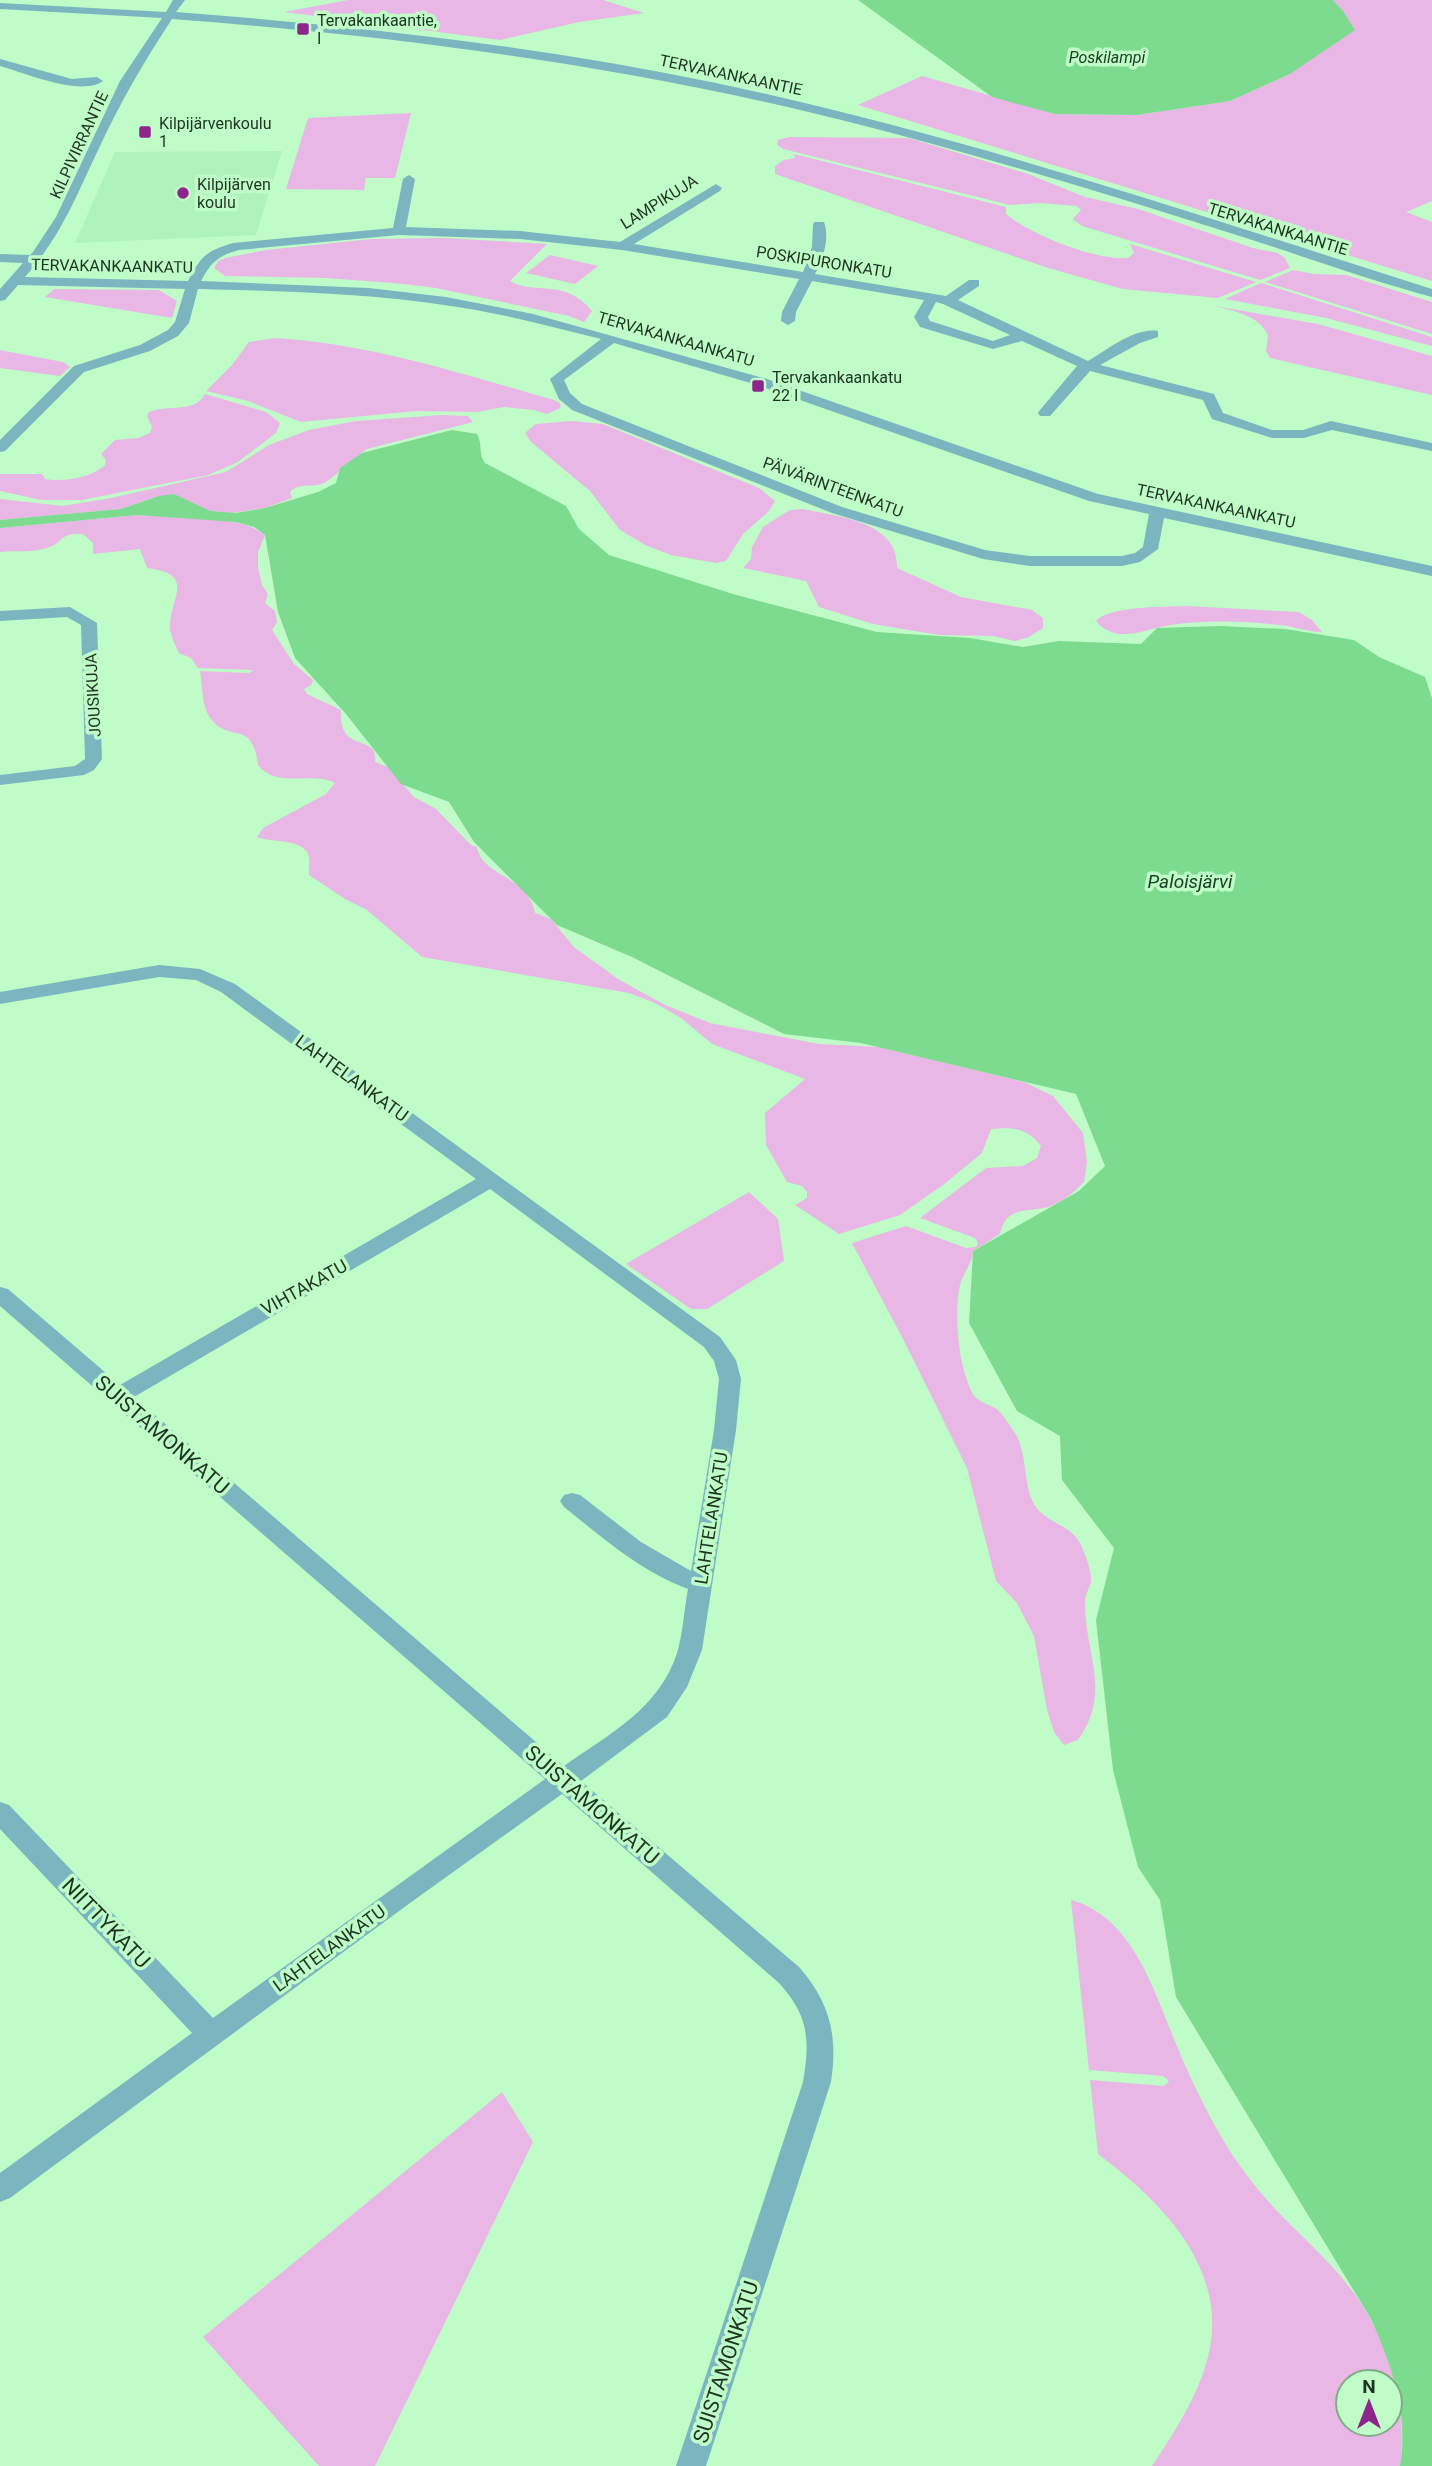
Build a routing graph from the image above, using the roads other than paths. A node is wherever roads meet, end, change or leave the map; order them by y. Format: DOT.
graph roads {
  1 [pos="179,0"];
  2 [pos="0,6"];
  3 [pos="168,15"];
  4 [pos="0,62"];
  5 [pos="97,81"];
  6 [pos="409,178"];
  7 [pos="716,188"];
  8 [pos="820,225"];
  9 [pos="399,231"];
  10 [pos="622,246"];
  11 [pos="0,258"];
  12 [pos="33,259"];
  13 [pos="806,276"];
  14 [pos="13,281"];
  15 [pos="974,283"];
  16 [pos="193,285"];
  17 [pos="1432,293"];
  18 [pos="0,297"];
  19 [pos="932,297"];
  20 [pos="948,301"];
  21 [pos="788,321"];
  22 [pos="1153,334"];
  23 [pos="1023,336"];
  24 [pos="612,338"];
  25 [pos="1088,366"];
  26 [pos="1045,413"];
  27 [pos="1432,447"];
  28 [pos="0,448"];
  29 [pos="1157,512"];
  30 [pos="1432,571"];
  31 [pos="0,615"];
  32 [pos="0,780"];
  33 [pos="0,998"];
  34 [pos="492,1180"];
  35 [pos="0,1294"];
  36 [pos="118,1396"];
  37 [pos="572,1501"];
  38 [pos="700,1584"];
  39 [pos="563,1782"];
  40 [pos="0,1812"];
  41 [pos="211,2034"];
  42 [pos="0,2189"];
  43 [pos="691,2466"];
  1 -- 3 [label="street, KILPIVIRRANTIE"];
  2 -- 3 [label="street, TERVAKANKAANTIE"];
  3 -- 12 [label="street, KILPIVIRRANTIE"];
  3 -- 17 [label="street, TERVAKANKAANTIE"];
  4 -- 5 [label="street"];
  6 -- 9 [label="street"];
  7 -- 10 [label="street, LAMPIKUJA"];
  8 -- 13 [label="street"];
  9 -- 10 [label="street, POSKIPURONKATU"];
  9 -- 16 [label="street, POSKIPURONKATU"];
  10 -- 13 [label="street, POSKIPURONKATU"];
  11 -- 12 [label="street"];
  12 -- 14 [label="street, KILPIVIRRANTIE"];
  13 -- 19 [label="street, POSKIPURONKATU"];
  13 -- 21 [label="street"];
  14 -- 16 [label="street, TERVAKANKAANKATU"];
  14 -- 18 [label="street, KILPIVIRRANTIE"];
  15 -- 20 [label="street"];
  16 -- 24 [label="street, TERVAKANKAANKATU"];
  16 -- 28 [label="street, POSKIPURONKATU"];
  19 -- 20 [label="street, POSKIPURONKATU"];
  19 -- 23 [label="street"];
  20 -- 23 [label="street, POSKIPURONKATU"];
  22 -- 25 [label="street"];
  23 -- 25 [label="street, POSKIPURONKATU"];
  24 -- 29 [label="street, TERVAKANKAANKATU"];
  24 -- 29 [label="street, PÄIVÄRINTEENKATU"];
  25 -- 26 [label="street"];
  25 -- 27 [label="street, POSKIPURONKATU"];
  29 -- 30 [label="street, TERVAKANKAANKATU"];
  31 -- 32 [label="street, JOUSIKUJA"];
  33 -- 34 [label="street, LAHTELANKATU"];
  34 -- 36 [label="street, VIHTAKATU"];
  34 -- 38 [label="street, LAHTELANKATU"];
  35 -- 36 [label="street, SUISTAMONKATU"];
  36 -- 39 [label="street, SUISTAMONKATU"];
  37 -- 38 [label="street"];
  38 -- 39 [label="street, LAHTELANKATU"];
  39 -- 41 [label="street, LAHTELANKATU"];
  39 -- 43 [label="street, SUISTAMONKATU"];
  40 -- 41 [label="street, NIITTYKATU"];
  41 -- 42 [label="street, LAHTELANKATU"];
}
